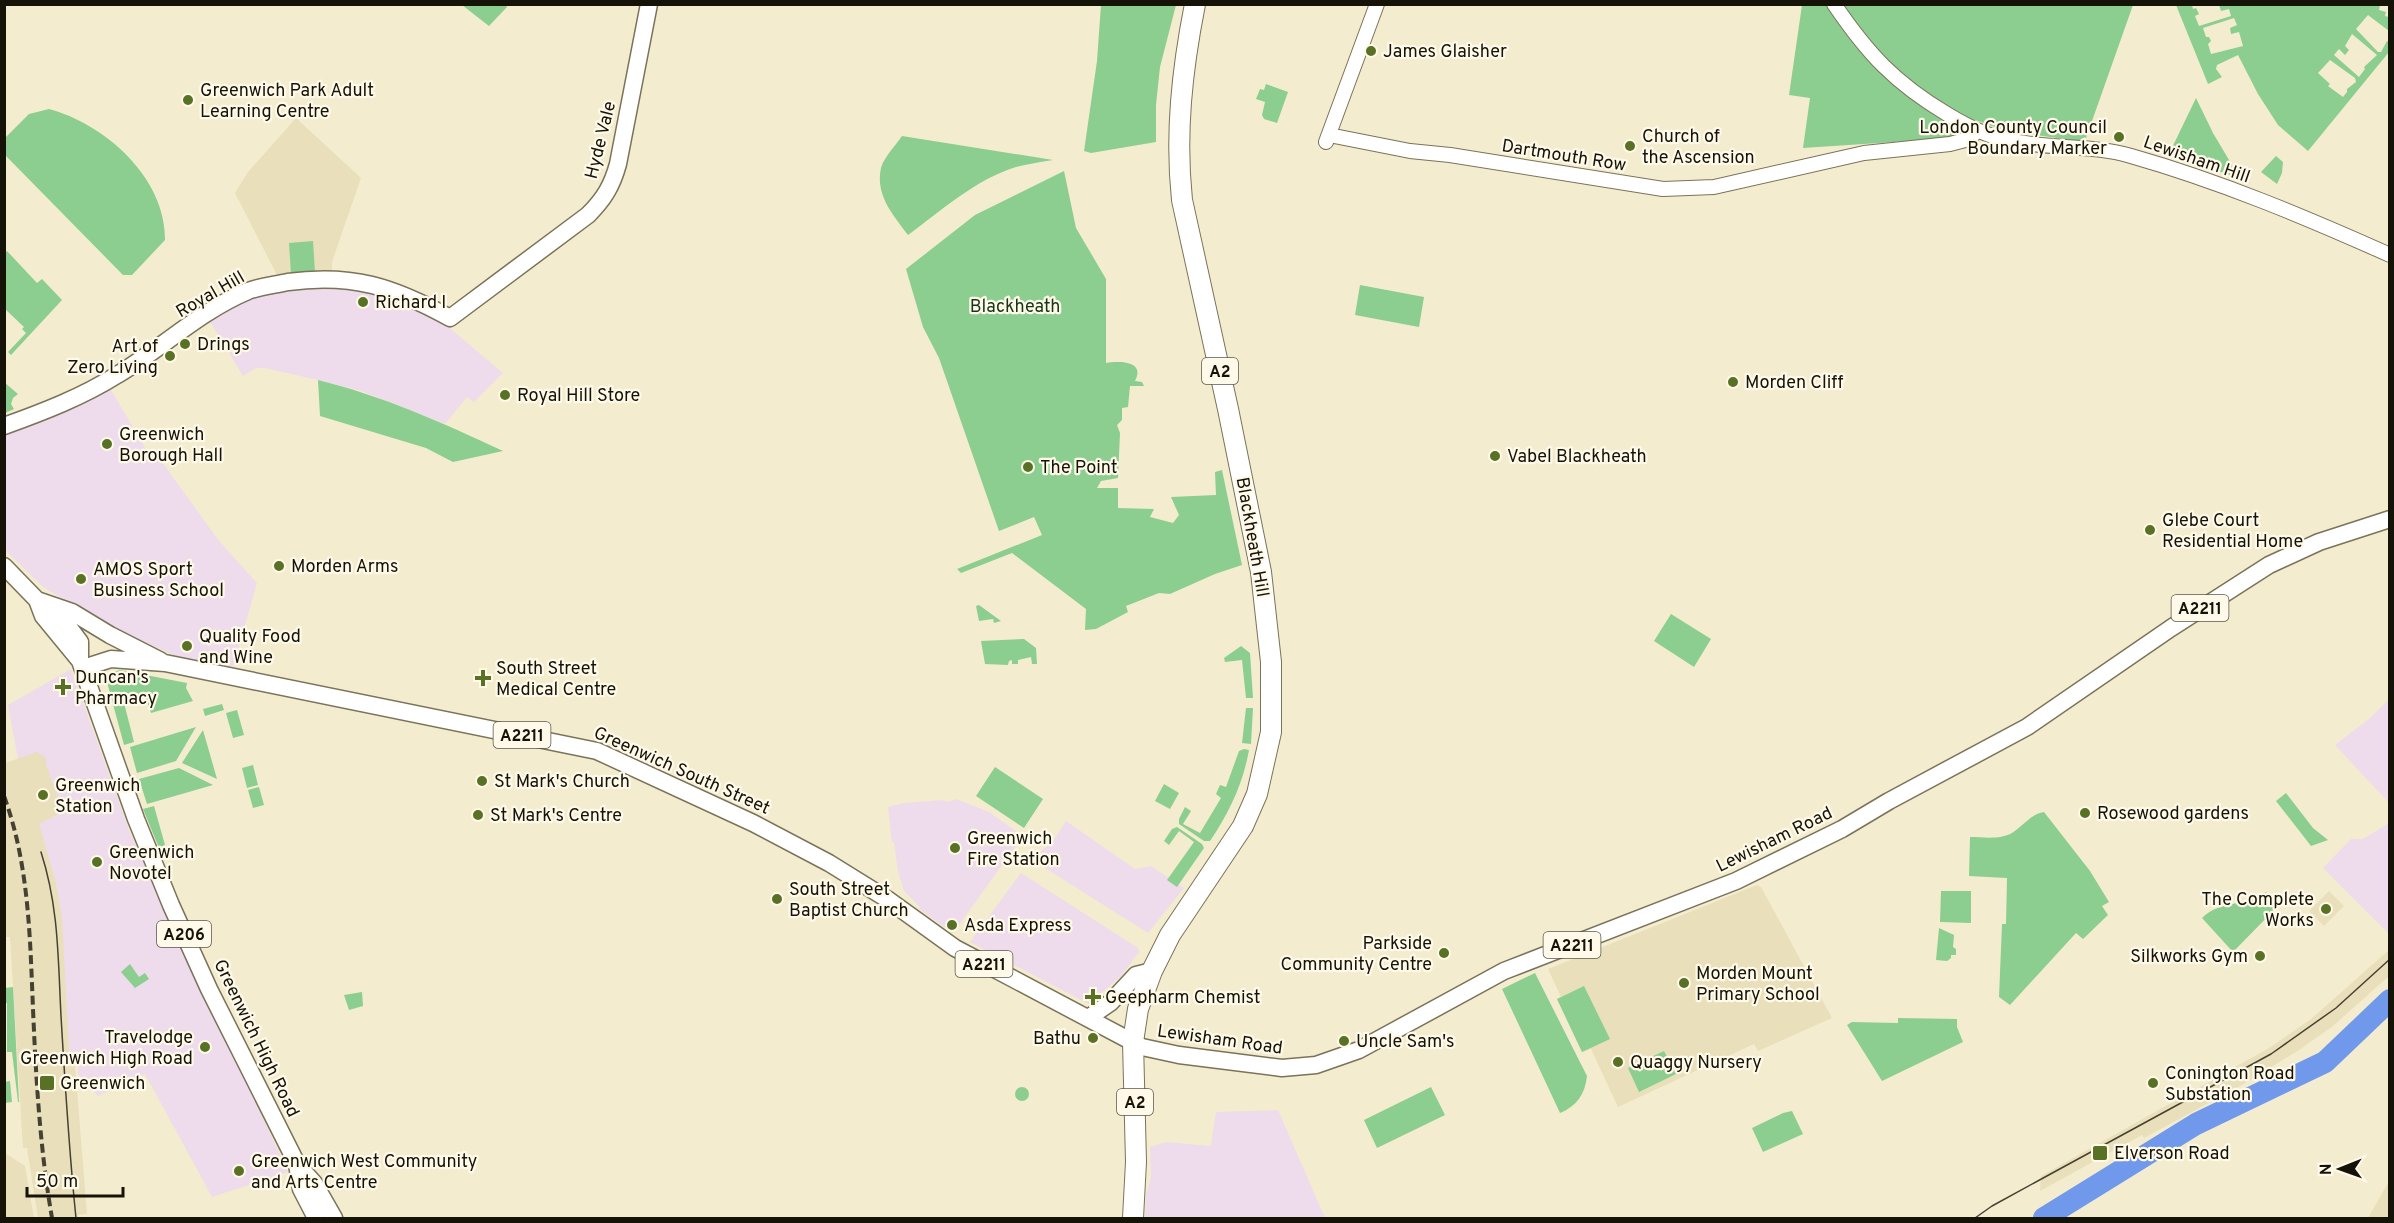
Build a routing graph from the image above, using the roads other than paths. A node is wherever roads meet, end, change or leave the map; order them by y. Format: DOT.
graph roads {
  1 [pos="649,4"];
  2 [pos="1195,4"];
  3 [pos="1377,4"];
  4 [pos="1834,4"];
  5 [pos="1980,132"];
  6 [pos="2390,255"];
  7 [pos="450,318"];
  8 [pos="4,426"];
  9 [pos="2390,519"];
  10 [pos="4,566"];
  11 [pos="45,602"];
  12 [pos="110,635"];
  13 [pos="80,642"];
  14 [pos="165,663"];
  15 [pos="81,664"];
  16 [pos="1152,970"];
  17 [pos="1088,1018"];
  18 [pos="1133,1042"];
  19 [pos="297,1164"];
  20 [pos="316,1218"];
  21 [pos="333,1218"];
  22 [pos="1133,1218"];
  1 -- 7 [label="main road, Hyde Vale"];
  2 -- 16 [label="highway, Blackheath Hill / A2"];
  3 -- 5 [label="street, Dartmouth Row"];
  4 -- 5 [label="street, Lewisham Hill"];
  5 -- 6 [label="street, Lewisham Hill"];
  7 -- 8 [label="main road, Royal Hill"];
  9 -- 18 [label="main road, Lewisham Road / A2211"];
  10 -- 11 [label="main road, Greenwich High Road / A206"];
  11 -- 12 [label="main road, Greenwich South Street / A2211"];
  11 -- 13 [label="main road, Greenwich High Road / A206"];
  11 -- 15 [label="main road, Greenwich High Road / A206"];
  12 -- 13 [label="main road"];
  12 -- 14 [label="main road, Greenwich South Street / A2211"];
  13 -- 15 [label="main road, Greenwich High Road / A206"];
  14 -- 15 [label="main road, Greenwich South Street / A2211"];
  14 -- 17 [label="main road, Greenwich South Street / A2211"];
  15 -- 19 [label="main road, Greenwich High Road / A206"];
  16 -- 17 [label="main road"];
  16 -- 18 [label="highway, Blackheath Hill / A2"];
  17 -- 18 [label="main road, Greenwich South Street / A2211"];
  18 -- 22 [label="highway, A2"];
  19 -- 20 [label="main road, Greenwich High Road / A206"];
  19 -- 21 [label="main road, Greenwich High Road / A206"];
}
